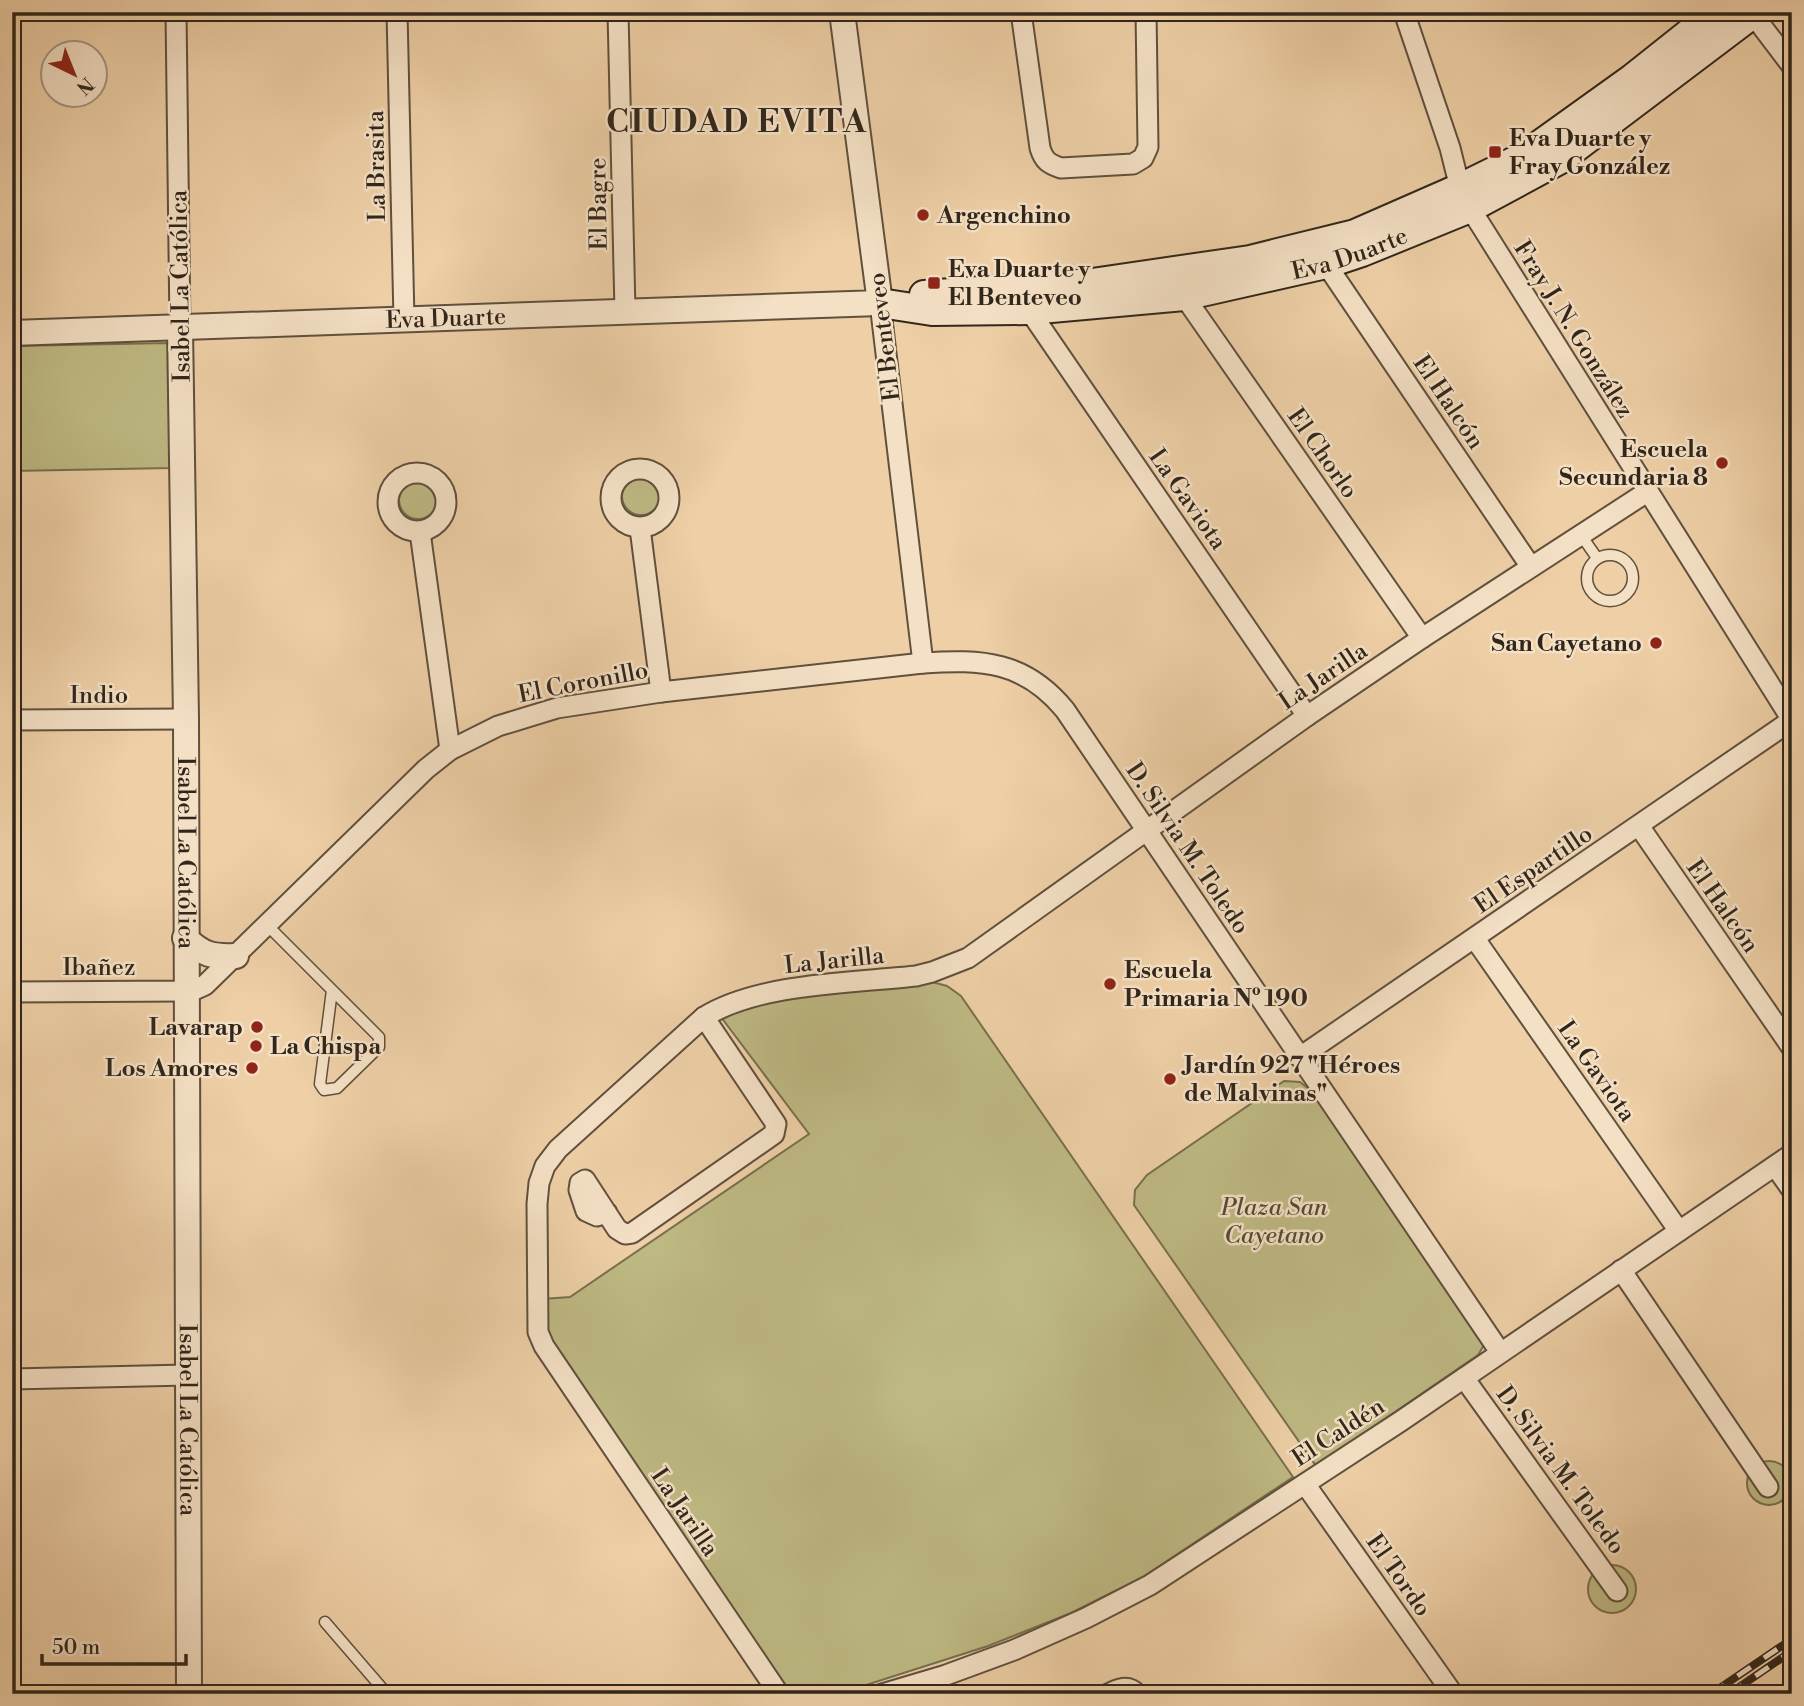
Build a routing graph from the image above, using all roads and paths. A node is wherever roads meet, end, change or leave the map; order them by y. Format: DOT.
graph roads {
  1 [pos="176,12"];
  2 [pos="397,12"];
  3 [pos="618,12"];
  4 [pos="842,12"];
  5 [pos="1021,12"];
  6 [pos="1146,12"];
  7 [pos="1404,12"];
  8 [pos="1716,12"];
  9 [pos="1753,13"];
  10 [pos="1792,66"];
  11 [pos="1465,198"];
  12 [pos="1326,264"];
  13 [pos="1184,296"];
  14 [pos="880,303"];
  15 [pos="1029,310"];
  16 [pos="625,311"];
  17 [pos="404,320"];
  18 [pos="180,328"];
  19 [pos="12,333"];
  20 [pos="1647,492"];
  21 [pos="640,528"];
  22 [pos="420,532"];
  23 [pos="1581,534"];
  24 [pos="1597,558"];
  25 [pos="1531,567"];
  26 [pos="1422,638"];
  27 [pos="923,663"];
  28 [pos="661,692"];
  29 [pos="1307,716"];
  30 [pos="186,719"];
  31 [pos="12,720"];
  32 [pos="1792,720"];
  33 [pos="450,750"];
  34 [pos="1639,827"];
  35 [pos="1146,829"];
  36 [pos="267,925"];
  37 [pos="185,938"];
  38 [pos="1475,939"];
  39 [pos="236,956"];
  40 [pos="332,990"];
  41 [pos="185,991"];
  42 [pos="12,992"];
  43 [pos="704,1017"];
  44 [pos="1792,1048"];
  45 [pos="1300,1057"];
  46 [pos="1792,1154"];
  47 [pos="1775,1166"];
  48 [pos="1792,1190"];
  49 [pos="607,1213"];
  50 [pos="1679,1231"];
  51 [pos="1621,1270"];
  52 [pos="1500,1352"];
  53 [pos="187,1375"];
  54 [pos="1464,1378"];
  55 [pos="12,1379"];
  56 [pos="1305,1484"];
  57 [pos="1768,1487"];
  58 [pos="1617,1591"];
  59 [pos="325,1622"];
  60 [pos="188,1694"];
  61 [pos="387,1694"];
  62 [pos="779,1694"];
  63 [pos="881,1694"];
  64 [pos="1108,1694"];
  65 [pos="1137,1694"];
  66 [pos="1453,1694"];
  1 -- 18 [label="street, Isabel La Católica"];
  2 -- 17 [label="street, La Brasita"];
  3 -- 16 [label="street, El Bagre"];
  4 -- 14 [label="street, El Benteveo"];
  5 -- 6 [label="street"];
  7 -- 11 [label="street, Fray J. N. González"];
  8 -- 11 [label="main road, Eva Duarte"];
  9 -- 10 [label="street"];
  9 -- 11 [label="main road, Eva Duarte"];
  11 -- 12 [label="main road, Eva Duarte"];
  11 -- 14 [label="main road, Eva Duarte"];
  11 -- 20 [label="street, Fray J. N. González"];
  12 -- 13 [label="main road, Eva Duarte"];
  12 -- 25 [label="street, El Halcón"];
  13 -- 15 [label="main road, Eva Duarte"];
  13 -- 26 [label="street, El Chorlo"];
  14 -- 15 [label="main road, Eva Duarte"];
  14 -- 16 [label="street, Eva Duarte"];
  14 -- 27 [label="street, El Benteveo"];
  15 -- 29 [label="street, La Gaviota"];
  16 -- 17 [label="street, Eva Duarte"];
  17 -- 18 [label="street, Eva Duarte"];
  18 -- 19 [label="street, Eva Duarte"];
  18 -- 30 [label="street, Isabel La Católica"];
  20 -- 23 [label="street, La Jarilla"];
  20 -- 32 [label="street, Fray J. N. González"];
  21 -- 28 [label="street"];
  22 -- 33 [label="street"];
  23 -- 24 [label="lane"];
  23 -- 25 [label="street, La Jarilla"];
  24 -- 24 [label="lane"];
  25 -- 26 [label="street, La Jarilla"];
  26 -- 29 [label="street, La Jarilla"];
  27 -- 28 [label="street, El Coronillo"];
  27 -- 35 [label="street, D. Silvia M. Toledo"];
  28 -- 33 [label="street, El Coronillo"];
  29 -- 35 [label="street, La Jarilla"];
  30 -- 31 [label="street, Indio"];
  30 -- 37 [label="street, Isabel La Católica"];
  32 -- 34 [label="street, El Espartillo"];
  33 -- 36 [label="street, El Coronillo"];
  34 -- 38 [label="street, El Espartillo"];
  34 -- 44 [label="street, El Halcón"];
  35 -- 43 [label="street, La Jarilla"];
  35 -- 45 [label="street, D. Silvia M. Toledo"];
  36 -- 39 [label="street, El Coronillo"];
  36 -- 40 [label="lane"];
  37 -- 39 [label="street"];
  37 -- 41 [label="street, Isabel La Católica"];
  38 -- 45 [label="street, El Espartillo"];
  38 -- 50 [label="street, La Gaviota"];
  39 -- 41 [label="street, El Coronillo"];
  40 -- 40 [label="lane"];
  41 -- 42 [label="street, Ibañez"];
  41 -- 53 [label="street, Isabel La Católica"];
  43 -- 49 [label="street"];
  43 -- 62 [label="street, La Jarilla"];
  45 -- 52 [label="street, D. Silvia M. Toledo"];
  46 -- 47 [label="street, El Caldén"];
  47 -- 48 [label="street"];
  47 -- 50 [label="street, El Caldén"];
  50 -- 51 [label="street, El Caldén"];
  51 -- 52 [label="street, El Caldén"];
  51 -- 57 [label="street"];
  52 -- 54 [label="street, El Caldén"];
  53 -- 55 [label="street"];
  53 -- 60 [label="street, Isabel La Católica"];
  54 -- 56 [label="street, El Caldén"];
  54 -- 58 [label="street, D. Silvia M. Toledo"];
  56 -- 63 [label="street, El Caldén"];
  56 -- 66 [label="street, El Tordo"];
  59 -- 61 [label="lane"];
  64 -- 65 [label="street"];
}
